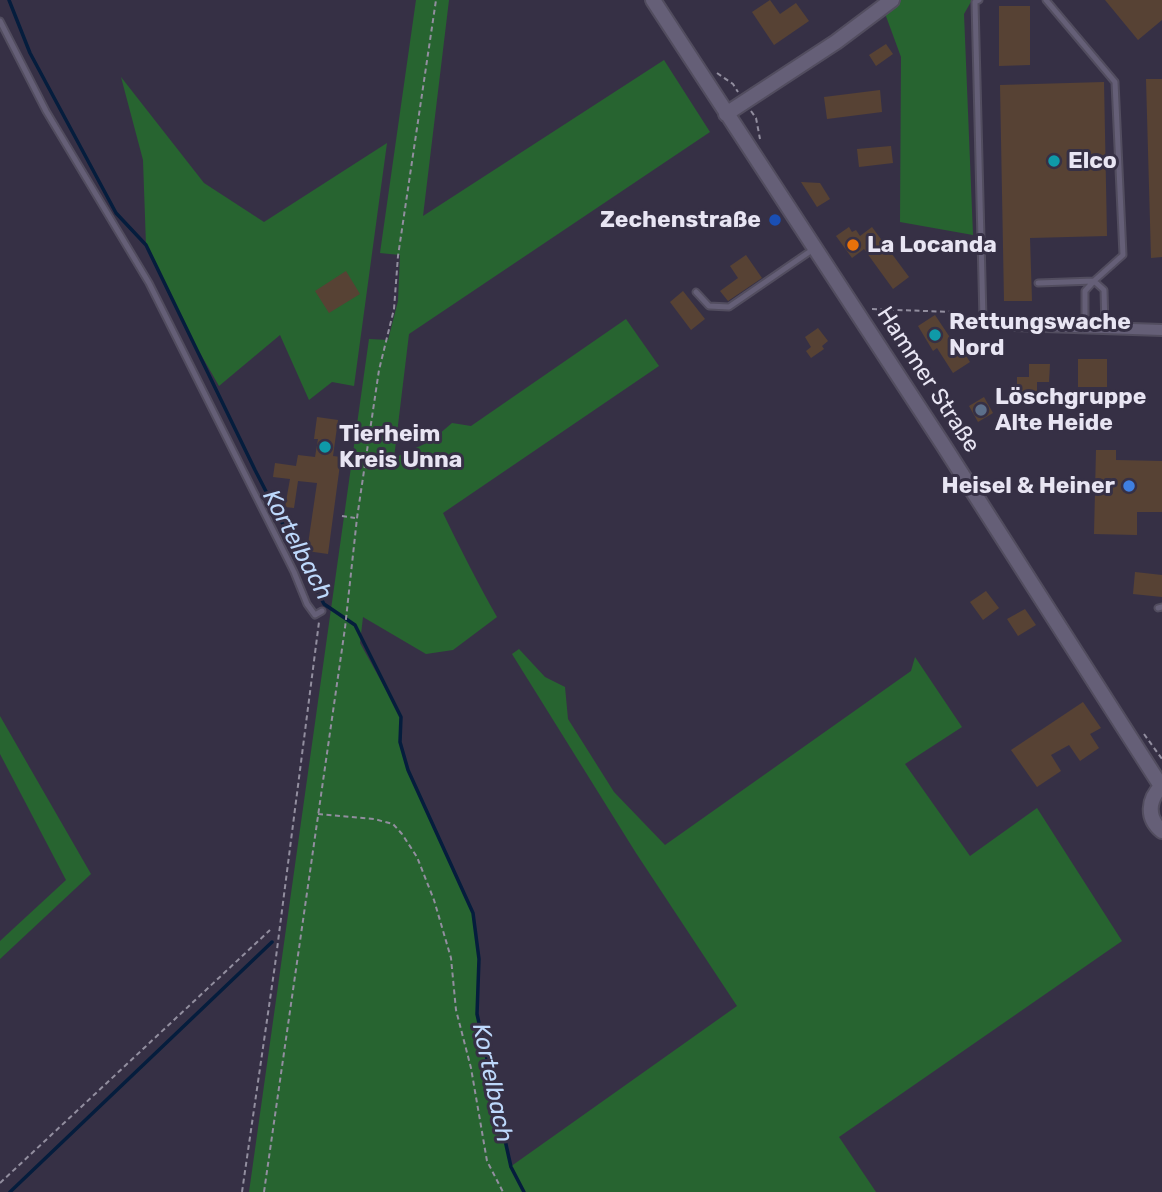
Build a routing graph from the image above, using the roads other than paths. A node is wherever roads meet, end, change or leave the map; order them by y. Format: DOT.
graph roads {
  1 [pos="653,0"];
  2 [pos="892,0"];
  3 [pos="979,0"];
  4 [pos="1046,0"];
  5 [pos="0,21"];
  6 [pos="726,114"];
  7 [pos="815,247"];
  8 [pos="1094,281"];
  9 [pos="1038,283"];
  10 [pos="695,292"];
  11 [pos="1015,325"];
  12 [pos="1085,327"];
  13 [pos="1105,328"];
  14 [pos="1162,330"];
  15 [pos="321,611"];
  16 [pos="1162,786"];
  17 [pos="1162,831"];
  1 -- 6 [label="main road, Hammer Straße"];
  2 -- 6 [label="main road"];
  3 -- 11 [label="lane"];
  4 -- 8 [label="lane"];
  5 -- 15 [label="lane"];
  6 -- 7 [label="main road, Hammer Straße"];
  7 -- 10 [label="lane"];
  7 -- 16 [label="main road, Hammer Straße"];
  8 -- 9 [label="lane"];
  8 -- 12 [label="lane"];
  8 -- 13 [label="lane"];
  11 -- 12 [label="street"];
  12 -- 13 [label="street"];
  13 -- 14 [label="street"];
  16 -- 17 [label="main road"];
}
